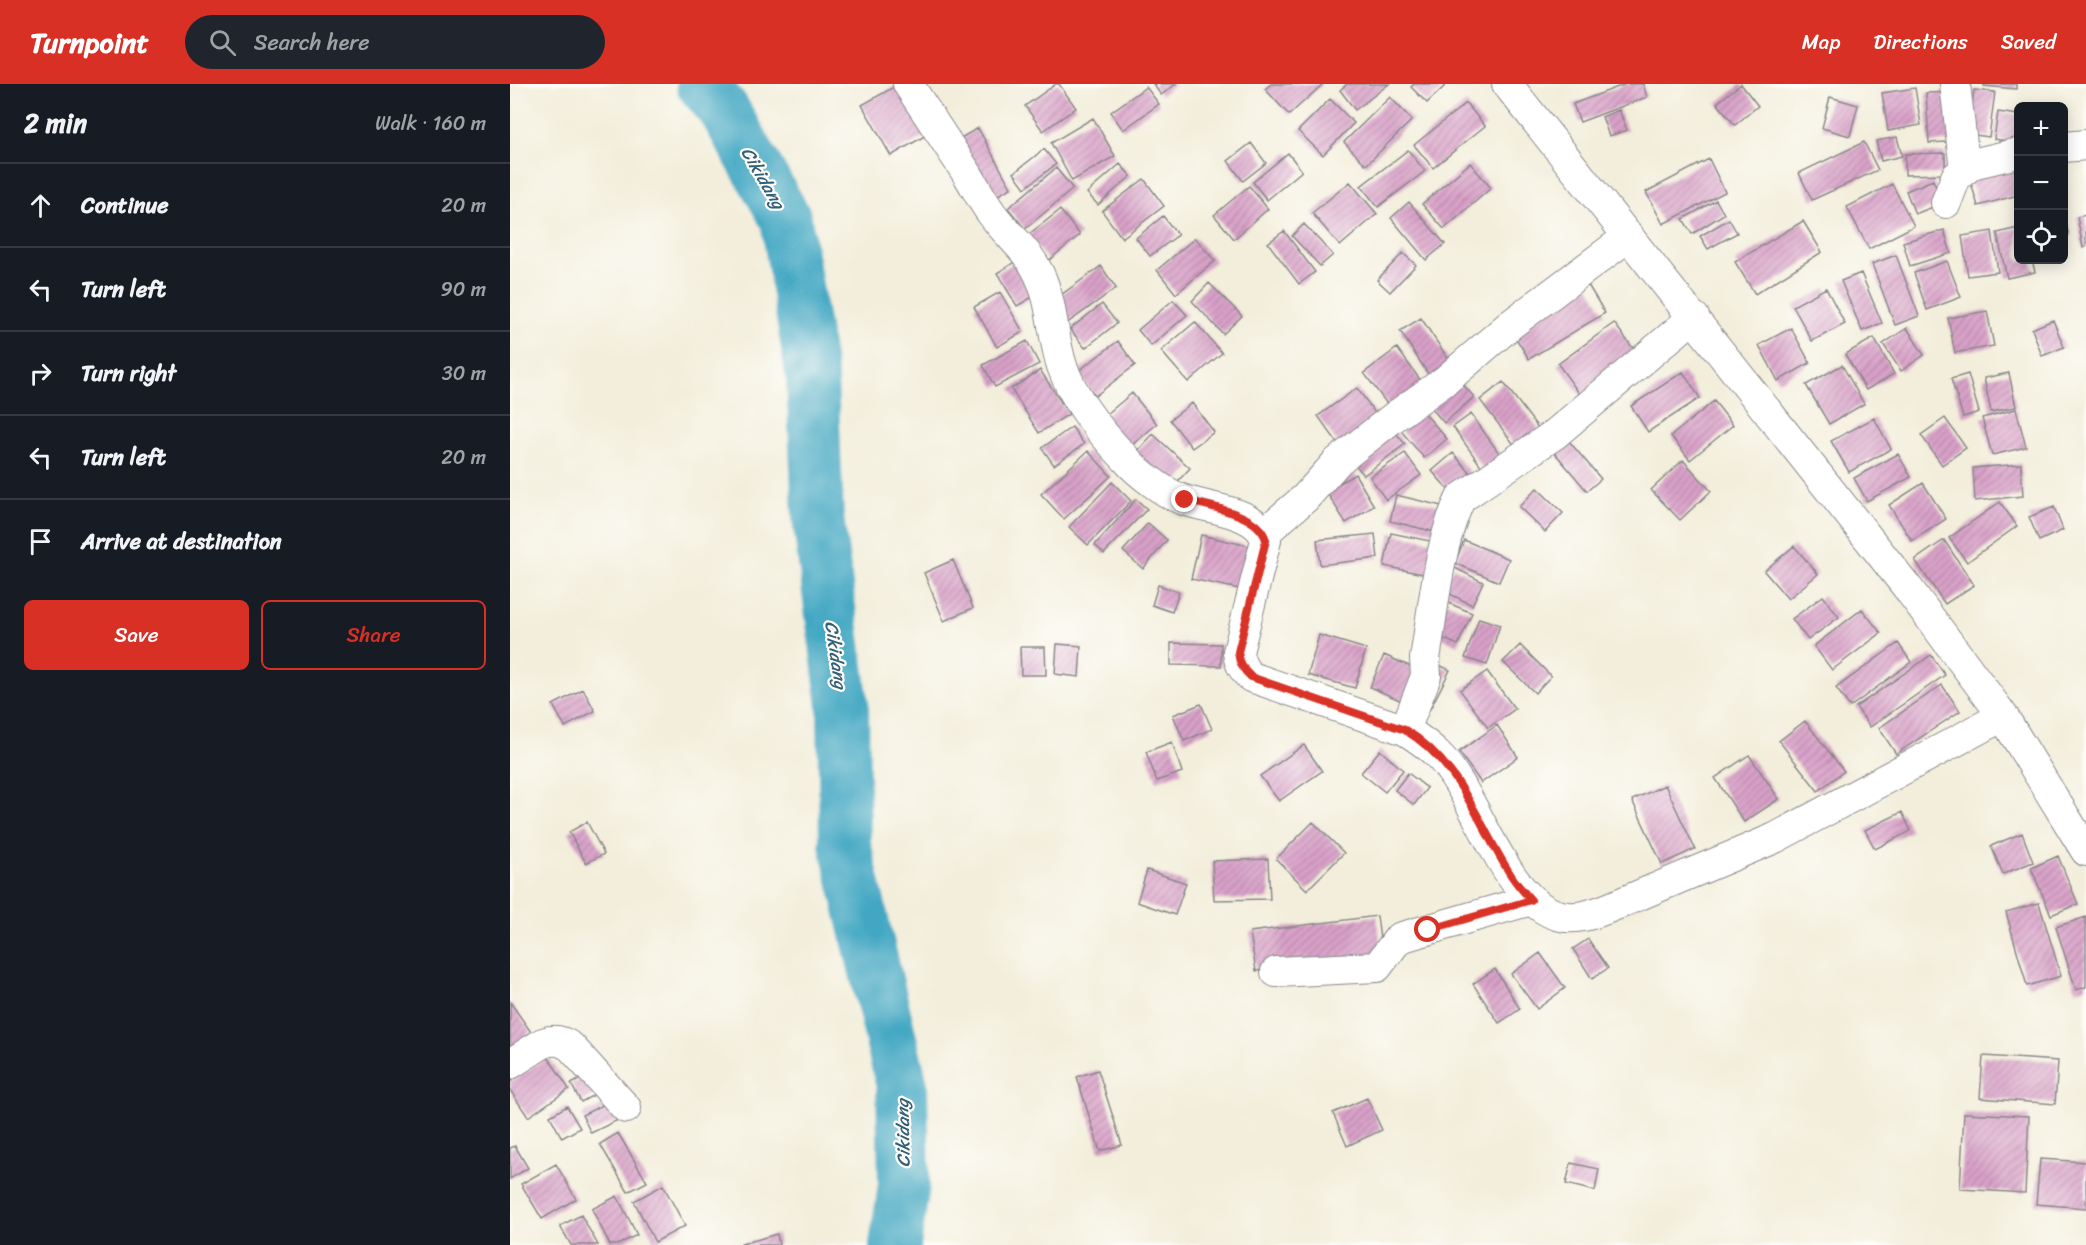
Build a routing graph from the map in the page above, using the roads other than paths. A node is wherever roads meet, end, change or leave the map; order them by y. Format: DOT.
graph roads {
  1 [pos="908,84"];
  2 [pos="1507,84"];
  3 [pos="1955,84"];
  4 [pos="2086,145"];
  5 [pos="2068,147"];
  6 [pos="2014,154"];
  7 [pos="1965,170"];
  8 [pos="1946,203"];
  9 [pos="1629,236"];
  10 [pos="1694,317"];
  11 [pos="1264,533"];
  12 [pos="2003,716"];
  13 [pos="1405,730"];
  14 [pos="2086,851"];
  15 [pos="1531,900"];
  16 [pos="1276,972"];
  17 [pos="510,1064"];
  18 [pos="626,1108"];
  1 -- 11 [label="street"];
  2 -- 9 [label="street"];
  3 -- 7 [label="street"];
  4 -- 5 [label="street"];
  6 -- 7 [label="street"];
  7 -- 8 [label="street"];
  9 -- 10 [label="street"];
  9 -- 11 [label="street"];
  10 -- 12 [label="street"];
  10 -- 13 [label="street"];
  11 -- 13 [label="street"];
  12 -- 14 [label="street"];
  12 -- 15 [label="street"];
  13 -- 15 [label="street"];
  15 -- 16 [label="street"];
  17 -- 18 [label="street"];
}
